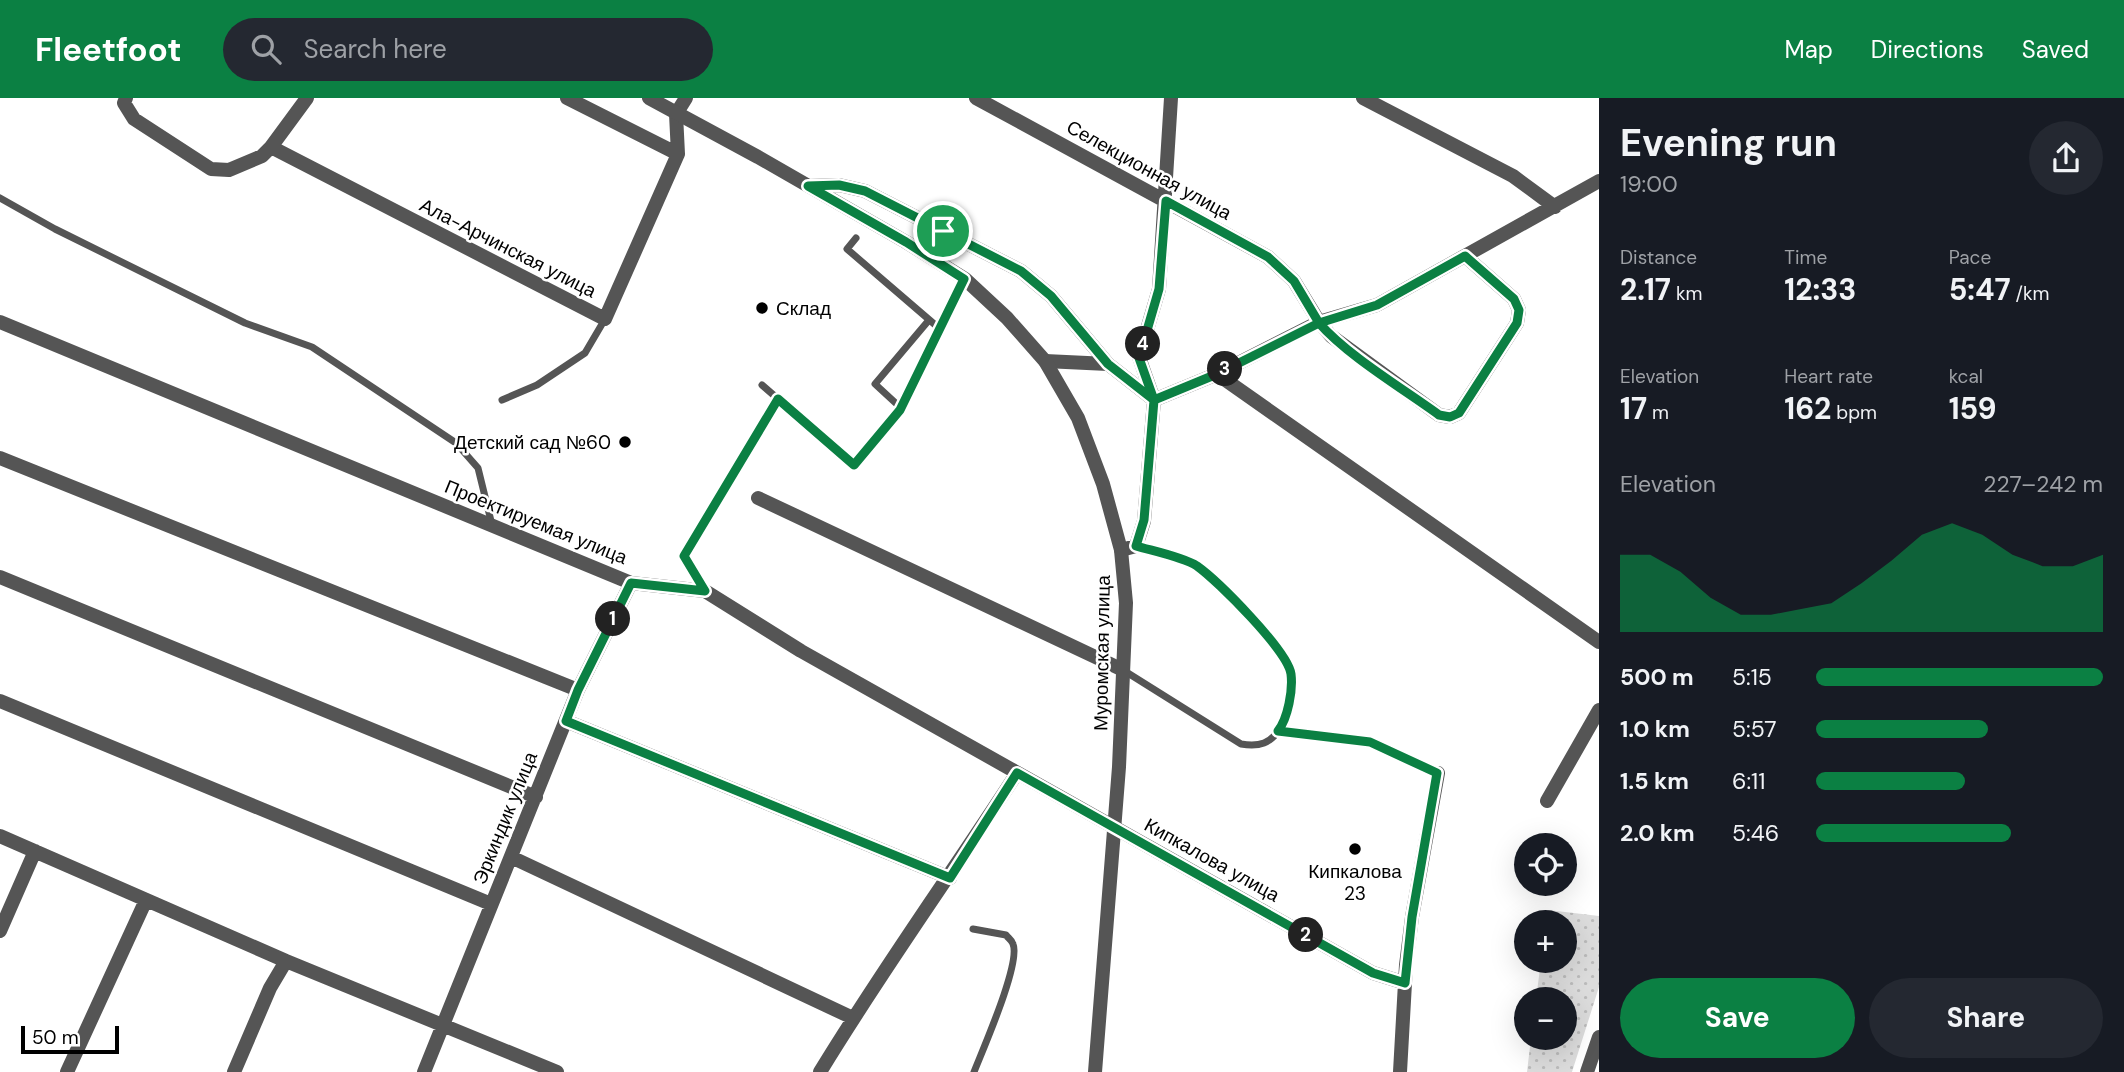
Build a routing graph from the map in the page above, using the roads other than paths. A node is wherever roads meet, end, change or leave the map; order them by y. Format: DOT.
graph roads {
  1 [pos="126,98"];
  2 [pos="307,98"];
  3 [pos="568,98"];
  4 [pos="649,98"];
  5 [pos="686,98"];
  6 [pos="976,98"];
  7 [pos="1171,98"];
  8 [pos="1363,98"];
  9 [pos="676,114"];
  10 [pos="271,147"];
  11 [pos="678,153"];
  12 [pos="1599,181"];
  13 [pos="808,186"];
  14 [pos="0,198"];
  15 [pos="1166,201"];
  16 [pos="1555,207"];
  17 [pos="856,238"];
  18 [pos="1465,256"];
  19 [pos="964,279"];
  20 [pos="605,319"];
  21 [pos="929,320"];
  22 [pos="0,322"];
  23 [pos="1319,323"];
  24 [pos="940,329"];
  25 [pos="1045,361"];
  26 [pos="1108,364"];
  27 [pos="1217,374"];
  28 [pos="762,385"];
  29 [pos="502,400"];
  30 [pos="1154,400"];
  31 [pos="901,408"];
  32 [pos="0,458"];
  33 [pos="758,498"];
  34 [pos="492,525"];
  35 [pos="1136,546"];
  36 [pos="1121,550"];
  37 [pos="0,577"];
  38 [pos="631,583"];
  39 [pos="1599,642"];
  40 [pos="1123,670"];
  41 [pos="578,690"];
  42 [pos="0,701"];
  43 [pos="1599,710"];
  44 [pos="566,721"];
  45 [pos="1278,731"];
  46 [pos="1017,773"];
  47 [pos="1437,773"];
  48 [pos="536,797"];
  49 [pos="1548,801"];
  50 [pos="1113,826"];
  51 [pos="0,836"];
  52 [pos="35,851"];
  53 [pos="511,857"];
  54 [pos="950,878"];
  55 [pos="146,900"];
  56 [pos="491,904"];
  57 [pos="973,929"];
  58 [pos="0,931"];
  59 [pos="286,961"];
  60 [pos="1405,983"];
  61 [pos="853,1018"];
  62 [pos="444,1027"];
  63 [pos="1599,1037"];
  64 [pos="1592,1070"];
  65 [pos="67,1072"];
  66 [pos="234,1072"];
  67 [pos="424,1072"];
  68 [pos="557,1072"];
  69 [pos="820,1072"];
  70 [pos="974,1072"];
  71 [pos="1095,1072"];
  72 [pos="1400,1072"];
  1 -- 10 [label="street"];
  2 -- 10 [label="street"];
  3 -- 11 [label="street"];
  4 -- 9 [label="street"];
  5 -- 9 [label="street"];
  6 -- 15 [label="street, Селекционная улица"];
  7 -- 15 [label="street"];
  8 -- 16 [label="street"];
  9 -- 11 [label="street, Ала-Арчинская улица"];
  9 -- 13 [label="street, Муромская улица"];
  10 -- 20 [label="street, Ала-Арчинская улица"];
  11 -- 20 [label="street, Ала-Арчинская улица"];
  12 -- 16 [label="street"];
  13 -- 19 [label="street, Муромская улица"];
  13 -- 26 [label="street"];
  14 -- 34 [label="lane"];
  15 -- 23 [label="street, Селекционная улица"];
  15 -- 30 [label="street"];
  16 -- 18 [label="street"];
  17 -- 21 [label="lane"];
  18 -- 23 [label="street"];
  18 -- 23 [label="street, Селекционная улица"];
  19 -- 24 [label="lane"];
  19 -- 25 [label="street, Муромская улица"];
  20 -- 29 [label="lane"];
  21 -- 24 [label="lane"];
  21 -- 31 [label="lane"];
  22 -- 34 [label="street, Проектируемая улица"];
  23 -- 27 [label="street"];
  24 -- 31 [label="lane"];
  25 -- 26 [label="street"];
  25 -- 36 [label="street, Муромская улица"];
  26 -- 30 [label="street"];
  27 -- 30 [label="street"];
  27 -- 39 [label="street"];
  28 -- 31 [label="lane"];
  30 -- 35 [label="street"];
  32 -- 41 [label="street"];
  33 -- 40 [label="street"];
  34 -- 38 [label="street, Проектируемая улица"];
  35 -- 36 [label="street"];
  35 -- 45 [label="lane"];
  36 -- 40 [label="street, Муромская улица"];
  37 -- 48 [label="street"];
  38 -- 41 [label="street, Эркиндик улица"];
  38 -- 46 [label="street, Проектируемая улица"];
  40 -- 45 [label="lane"];
  40 -- 50 [label="street, Муромская улица"];
  41 -- 44 [label="street, Эркиндик улица"];
  42 -- 56 [label="street"];
  43 -- 49 [label="street"];
  44 -- 48 [label="street, Эркиндик улица"];
  44 -- 54 [label="street"];
  45 -- 47 [label="lane"];
  46 -- 50 [label="street, Проектируемая улица"];
  46 -- 54 [label="street"];
  47 -- 60 [label="street"];
  48 -- 53 [label="street, Эркиндик улица"];
  50 -- 60 [label="street, Кипкалова улица"];
  50 -- 71 [label="street, Муромская улица"];
  51 -- 52 [label="street"];
  52 -- 55 [label="street"];
  52 -- 58 [label="street"];
  53 -- 56 [label="street, Эркиндик улица"];
  53 -- 61 [label="street"];
  54 -- 61 [label="street"];
  55 -- 59 [label="street"];
  55 -- 65 [label="street"];
  56 -- 62 [label="street, Эркиндик улица"];
  57 -- 70 [label="lane"];
  59 -- 62 [label="street"];
  59 -- 66 [label="street"];
  60 -- 72 [label="street"];
  61 -- 69 [label="street"];
  62 -- 67 [label="street, Эркиндик улица"];
  62 -- 68 [label="street"];
  63 -- 64 [label="street"];
}
